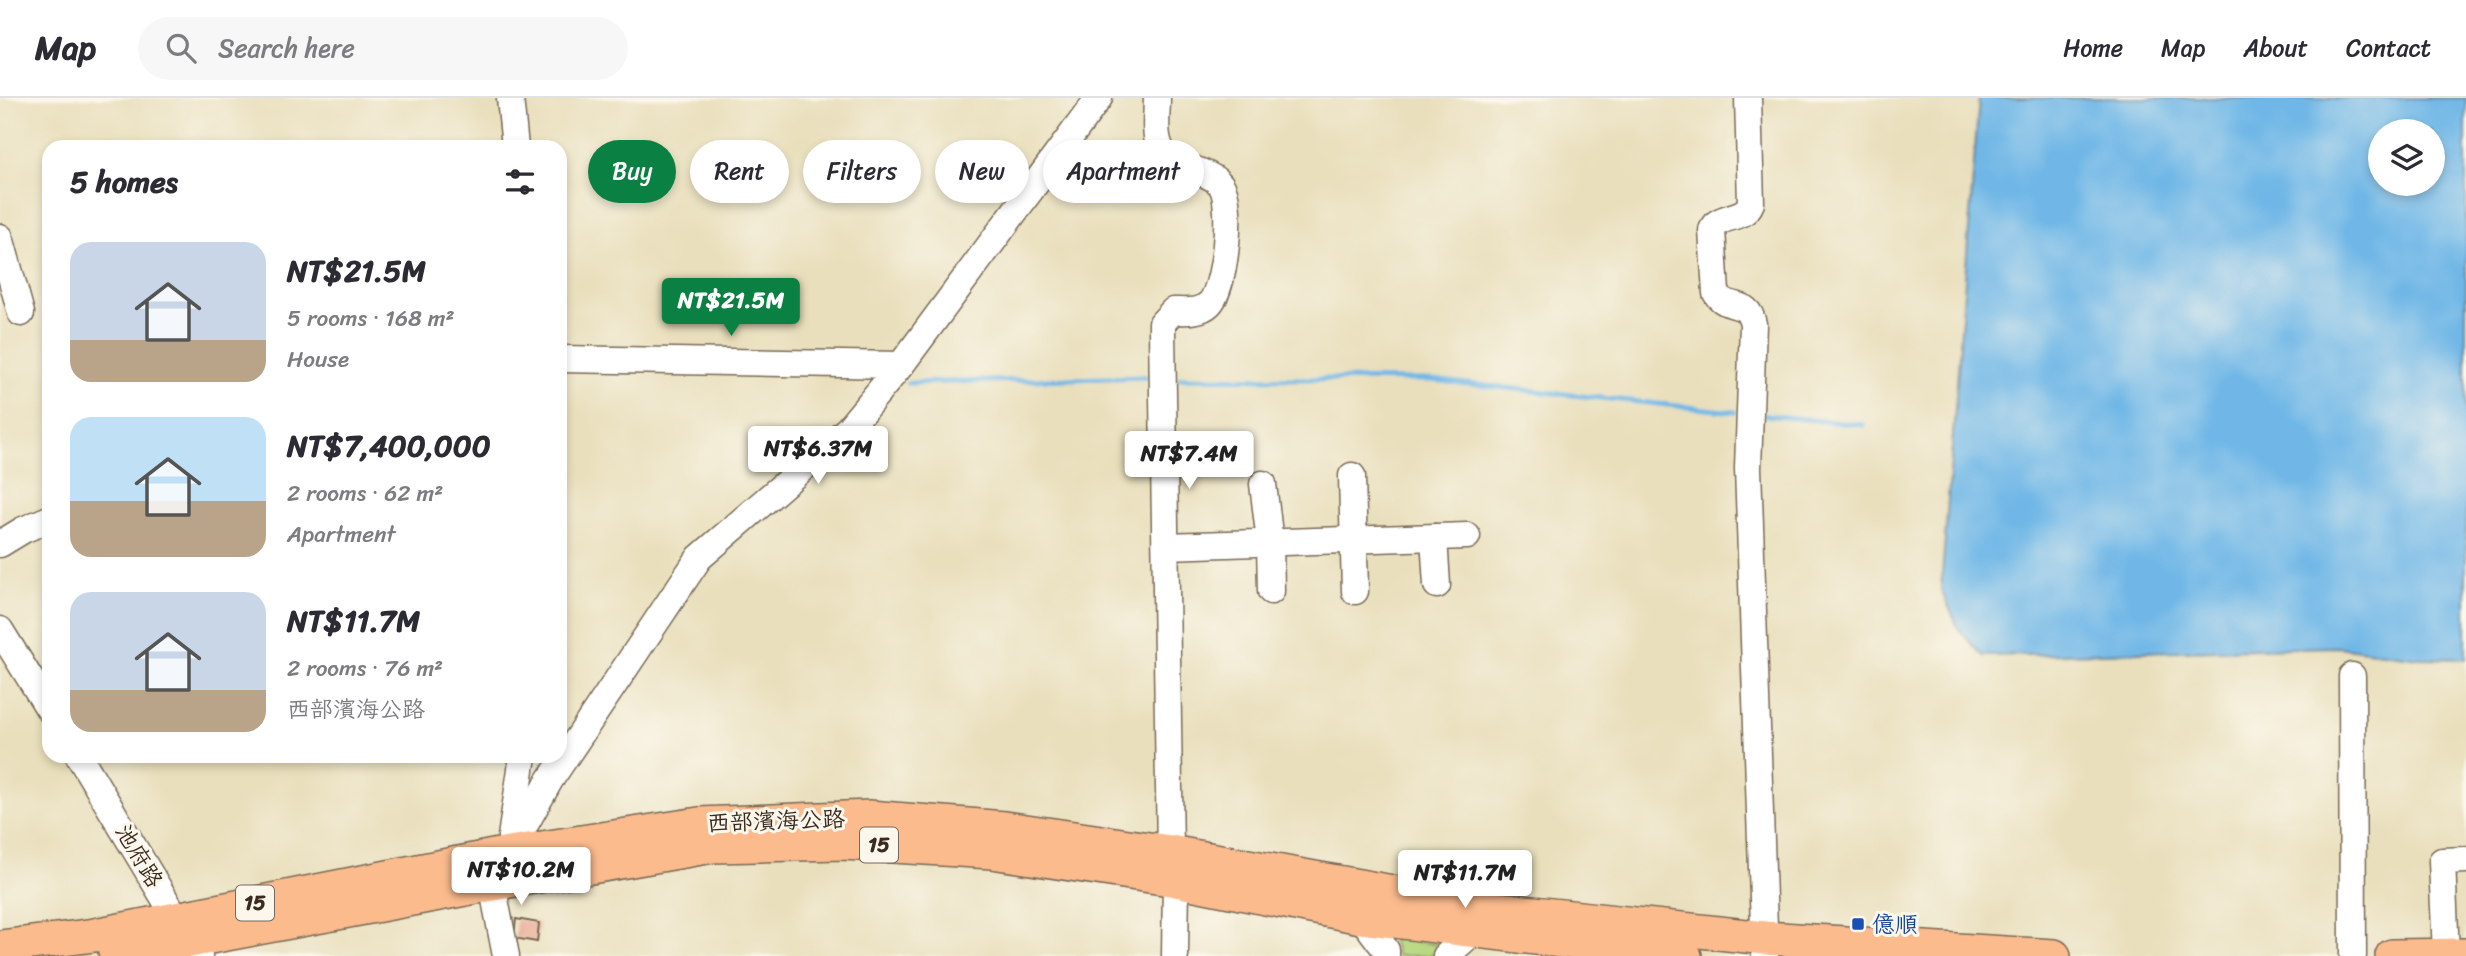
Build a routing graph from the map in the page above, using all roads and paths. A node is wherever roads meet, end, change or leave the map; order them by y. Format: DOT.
graph roads {
  1 [pos="510,98"];
  2 [pos="1099,98"];
  3 [pos="1157,98"];
  4 [pos="1748,98"];
  5 [pos="514,140"];
  6 [pos="0,237"];
  7 [pos="21,313"];
  8 [pos="567,359"];
  9 [pos="901,365"];
  10 [pos="1352,476"];
  11 [pos="1263,484"];
  12 [pos="42,522"];
  13 [pos="1467,536"];
  14 [pos="1434,537"];
  15 [pos="1355,539"];
  16 [pos="1270,542"];
  17 [pos="0,544"];
  18 [pos="1166,546"];
  19 [pos="1437,584"];
  20 [pos="1271,592"];
  21 [pos="1355,592"];
  22 [pos="0,631"];
  23 [pos="2352,676"];
  24 [pos="42,698"];
  25 [pos="567,754"];
  26 [pos="83,763"];
  27 [pos="522,763"];
  28 [pos="561,763"];
  29 [pos="509,853"];
  30 [pos="2466,860"];
  31 [pos="1173,866"];
  32 [pos="492,884"];
  33 [pos="1361,917"];
  34 [pos="1472,931"];
  35 [pos="188,938"];
  36 [pos="0,947"];
  37 [pos="1765,947"];
  38 [pos="2446,955"];
  39 [pos="2466,955"];
  40 [pos="74,956"];
  41 [pos="506,956"];
  42 [pos="1175,956"];
  43 [pos="1386,956"];
  44 [pos="1446,956"];
  45 [pos="1685,956"];
  46 [pos="2054,956"];
  47 [pos="2353,956"];
  48 [pos="2392,956"];
  1 -- 5 [label="street"];
  2 -- 9 [label="street"];
  3 -- 18 [label="street"];
  4 -- 37 [label="street"];
  6 -- 7 [label="street"];
  8 -- 9 [label="street"];
  9 -- 25 [label="street"];
  10 -- 15 [label="street"];
  11 -- 16 [label="street"];
  12 -- 17 [label="street"];
  13 -- 14 [label="street"];
  14 -- 15 [label="street"];
  14 -- 19 [label="street"];
  15 -- 16 [label="street"];
  15 -- 21 [label="street"];
  16 -- 18 [label="street"];
  16 -- 20 [label="street"];
  18 -- 31 [label="street"];
  22 -- 24 [label="street"];
  23 -- 47 [label="street"];
  26 -- 35 [label="street, 池府路"];
  27 -- 29 [label="street"];
  28 -- 29 [label="street"];
  29 -- 31 [label="main road, 西部濱海公路 / 15"];
  29 -- 32 [label="street"];
  29 -- 35 [label="main road, 西部濱海公路 / 15"];
  30 -- 38 [label="street"];
  31 -- 32 [label="main road, 西部濱海公路 / 15"];
  31 -- 33 [label="main road, 西部濱海公路 / 15"];
  31 -- 34 [label="main road, 西部濱海公路 / 15"];
  31 -- 42 [label="street"];
  32 -- 35 [label="main road, 西部濱海公路 / 15"];
  32 -- 41 [label="street"];
  33 -- 34 [label="main road, 西部濱海公路 / 15"];
  33 -- 43 [label="street"];
  34 -- 37 [label="main road, 西部濱海公路 / 15"];
  34 -- 44 [label="street"];
  34 -- 45 [label="main road, 西部濱海公路 / 15"];
  35 -- 36 [label="main road, 西部濱海公路 / 15"];
  35 -- 40 [label="main road, 西部濱海公路 / 15"];
  37 -- 46 [label="main road, 15"];
  38 -- 39 [label="main road"];
  38 -- 48 [label="main road"];
}
